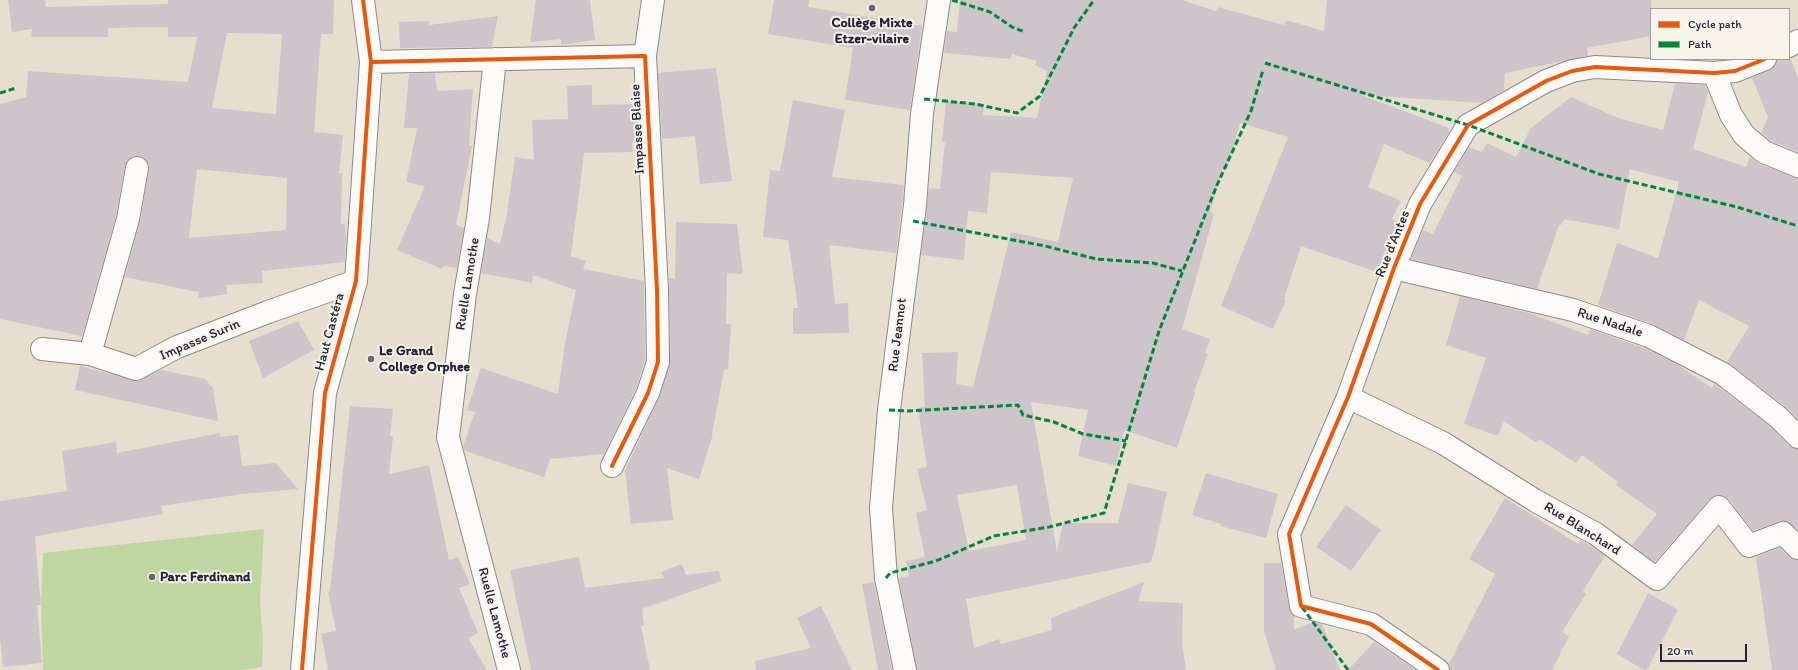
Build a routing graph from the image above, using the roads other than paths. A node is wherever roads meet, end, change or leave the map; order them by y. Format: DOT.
graph roads {
  1 [pos="363,0"];
  2 [pos="654,0"];
  3 [pos="938,0"];
  4 [pos="645,56"];
  5 [pos="495,59"];
  6 [pos="1762,60"];
  7 [pos="370,62"];
  8 [pos="1714,74"];
  9 [pos="1798,166"];
  10 [pos="137,168"];
  11 [pos="1394,268"];
  12 [pos="356,281"];
  13 [pos="42,349"];
  14 [pos="90,354"];
  15 [pos="1348,397"];
  16 [pos="1798,437"];
  17 [pos="612,466"];
  18 [pos="1798,548"];
  19 [pos="302,670"];
  20 [pos="509,670"];
  21 [pos="905,670"];
  22 [pos="1438,670"];
  1 -- 7 [label="street, Haut Castéra"];
  2 -- 4 [label="street, Impasse Blaise"];
  3 -- 21 [label="street, Rue Jeannot"];
  4 -- 5 [label="street"];
  4 -- 17 [label="street, Impasse Blaise"];
  5 -- 7 [label="street"];
  5 -- 20 [label="street, Ruelle Lamothe"];
  6 -- 8 [label="street, Rue d'Antes"];
  7 -- 12 [label="street, Haut Castéra"];
  8 -- 9 [label="street"];
  8 -- 11 [label="street, Rue d'Antes"];
  10 -- 14 [label="street"];
  11 -- 15 [label="street, Rue d'Antes"];
  11 -- 16 [label="street, Rue Nadale"];
  12 -- 14 [label="street, Impasse Surin"];
  12 -- 19 [label="street, Haut Castéra"];
  13 -- 14 [label="street, Impasse Surin"];
  15 -- 18 [label="street, Rue Blanchard"];
  15 -- 22 [label="street, Rue d'Antes"];
}
